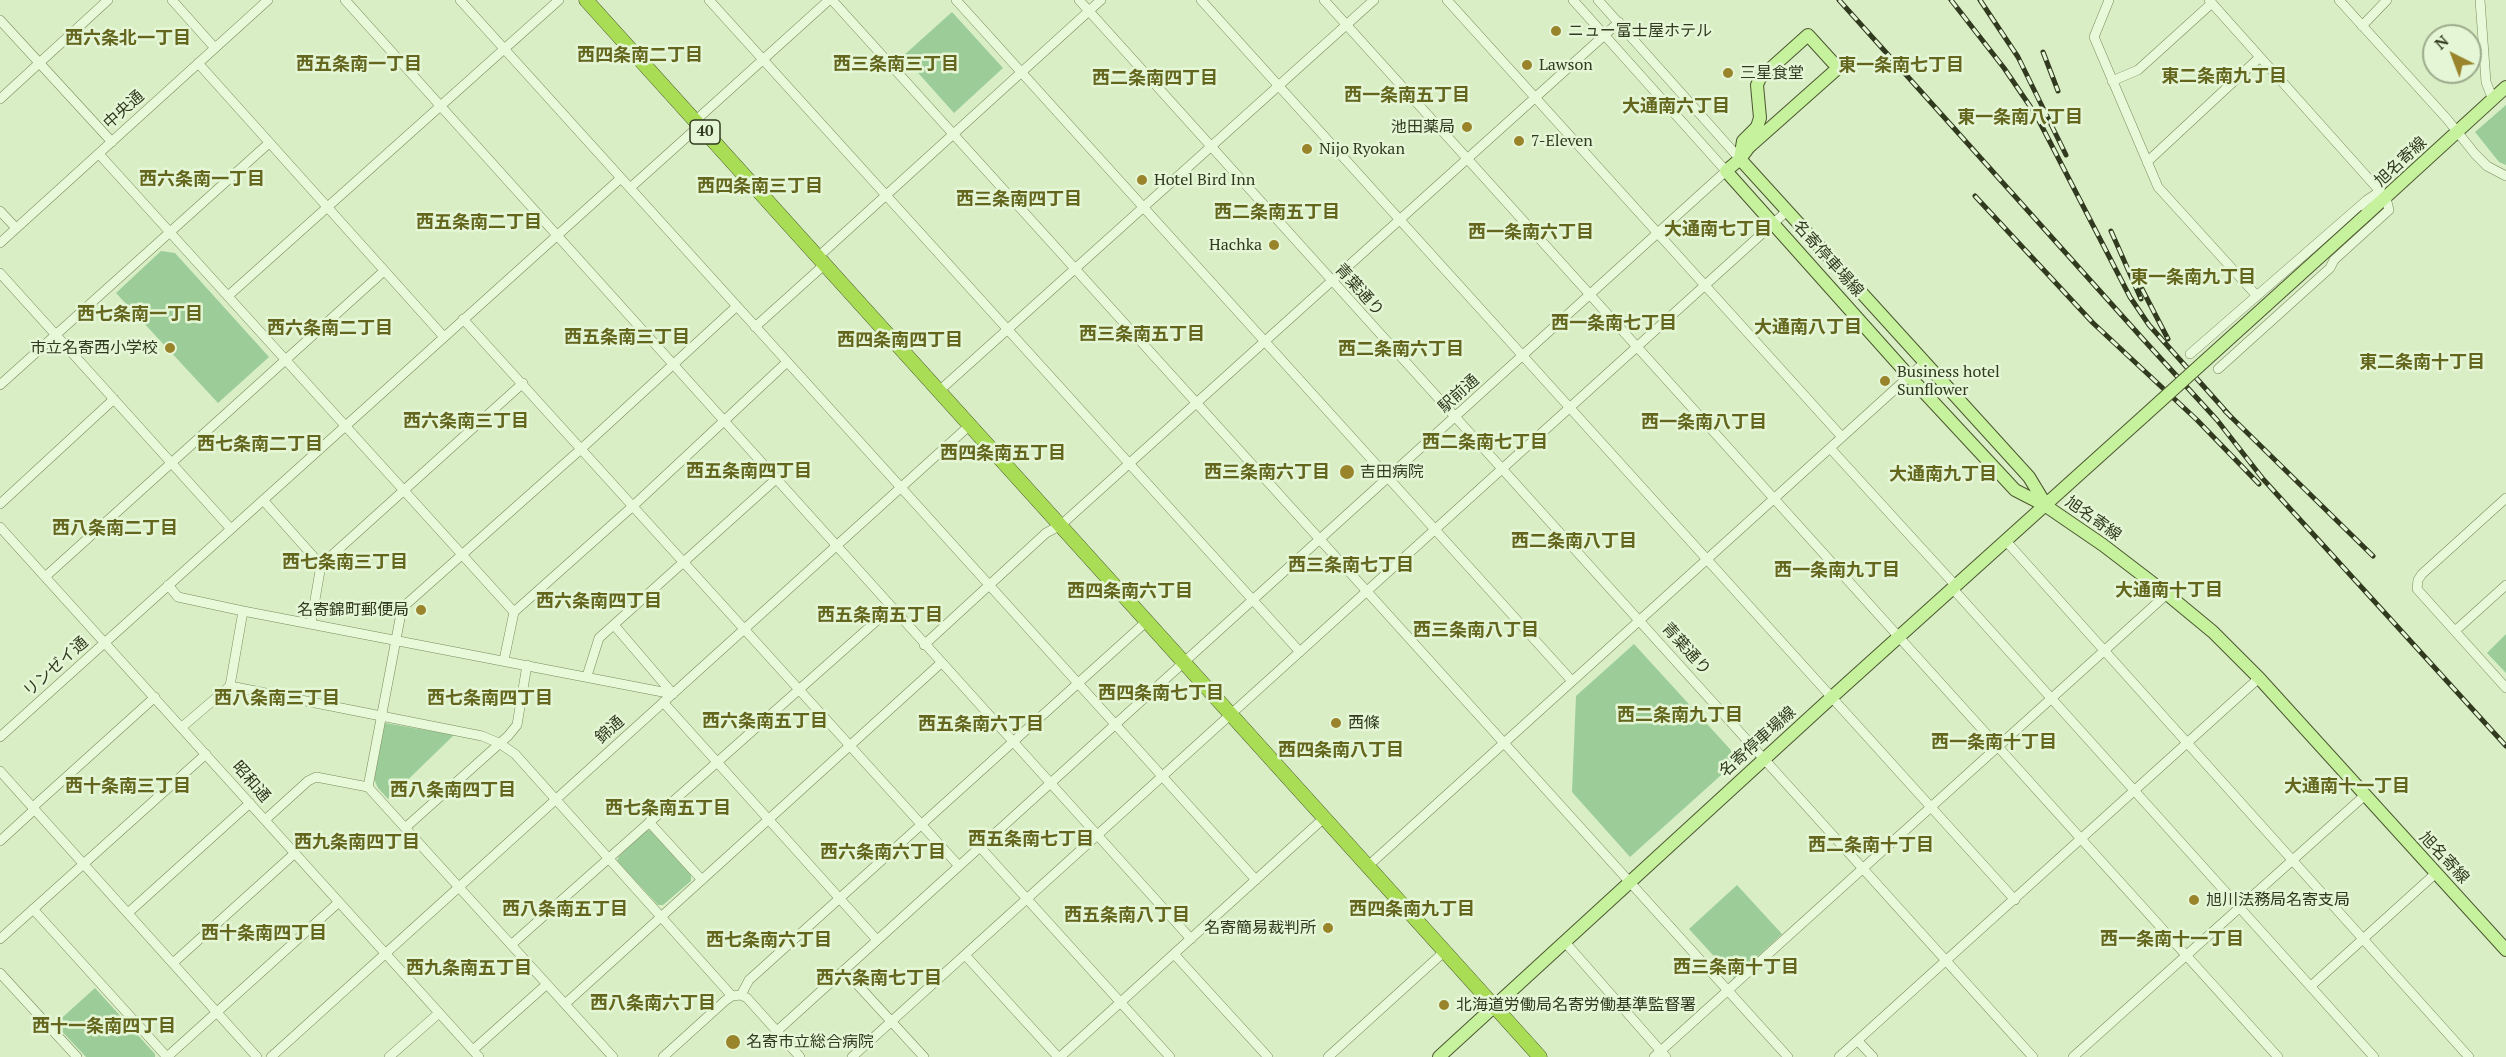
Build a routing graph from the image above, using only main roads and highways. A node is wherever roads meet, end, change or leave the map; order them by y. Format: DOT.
graph roads {
  1 [pos="586,0"];
  2 [pos="2506,87"];
  3 [pos="1740,159"];
  4 [pos="2046,506"];
  5 [pos="2506,950"];
  6 [pos="1495,1006"];
  7 [pos="1439,1057"];
  8 [pos="1540,1057"];
  1 -- 6 [label="highway, 40"];
  2 -- 4 [label="main road, 旭名寄線, bridge"];
  3 -- 3 [label="main road"];
  3 -- 4 [label="main road, 名寄停車場線"];
  3 -- 4 [label="main road, 名寄停車場線"];
  4 -- 5 [label="main road, 旭名寄線"];
  4 -- 6 [label="main road, 名寄停車場線"];
  6 -- 7 [label="main road, 名寄停車場線"];
  6 -- 8 [label="highway, 40"];
}
